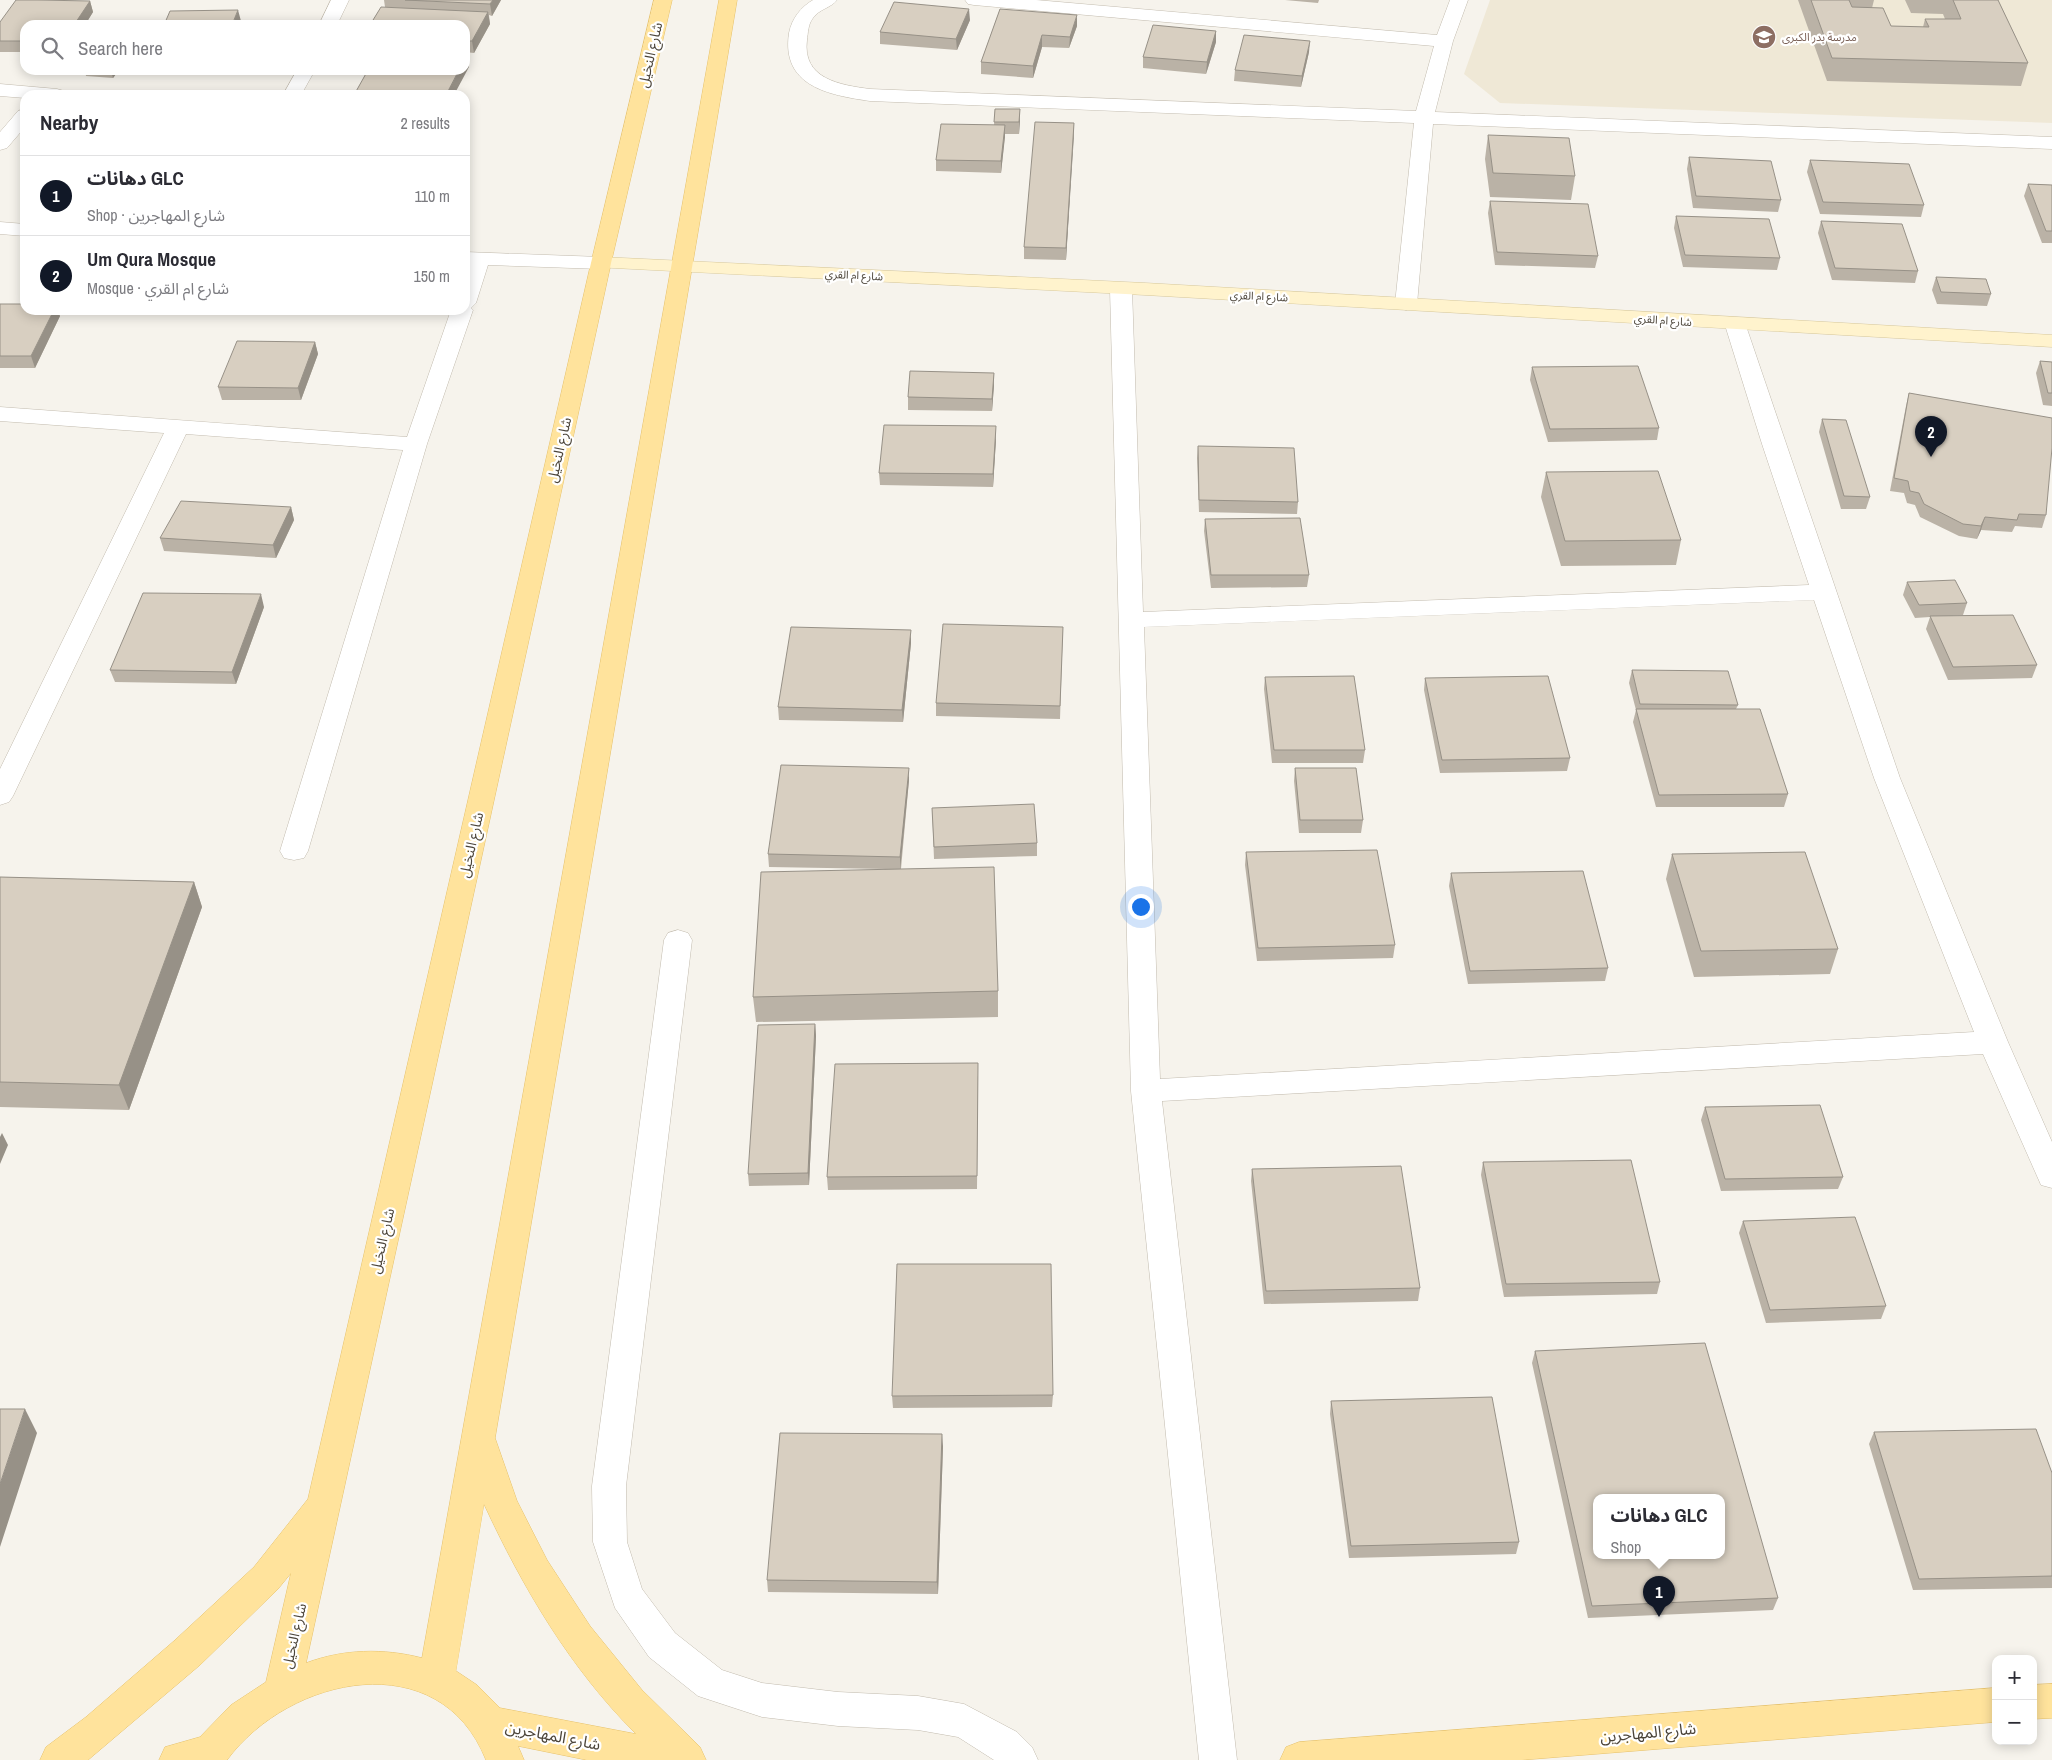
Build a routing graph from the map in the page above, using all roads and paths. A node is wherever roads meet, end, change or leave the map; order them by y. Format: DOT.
graph roads {
  1 [pos="340,0"];
  2 [pos="663,0"];
  3 [pos="728,0"];
  4 [pos="828,0"];
  5 [pos="974,0"];
  6 [pos="1459,0"];
  7 [pos="330,20"];
  8 [pos="1444,41"];
  9 [pos="303,75"];
  10 [pos="0,90"];
  11 [pos="295,90"];
  12 [pos="20,92"];
  13 [pos="1424,119"];
  14 [pos="20,121"];
  15 [pos="2052,143"];
  16 [pos="0,144"];
  17 [pos="0,228"];
  18 [pos="20,230"];
  19 [pos="473,258"];
  20 [pos="601,263"];
  21 [pos="680,266"];
  22 [pos="470,275"];
  23 [pos="1121,289"];
  24 [pos="1406,304"];
  25 [pos="460,315"];
  26 [pos="1736,325"];
  27 [pos="2052,341"];
  28 [pos="0,414"];
  29 [pos="178,427"];
  30 [pos="416,444"];
  31 [pos="1823,592"];
  32 [pos="1131,620"];
  33 [pos="0,796"];
  34 [pos="294,851"];
  35 [pos="678,940"];
  36 [pos="1993,1042"];
  37 [pos="1146,1091"];
  38 [pos="2052,1176"];
  39 [pos="478,1436"];
  40 [pos="324,1503"];
  41 [pos="436,1679"];
  42 [pos="282,1692"];
  43 [pos="2052,1700"];
  44 [pos="2037,1702"];
  45 [pos="1992,1705"];
  46 [pos="488,1722"];
  47 [pos="198,1757"];
  48 [pos="59,1760"];
  49 [pos="505,1760"];
  50 [pos="677,1760"];
  51 [pos="687,1760"];
  52 [pos="1019,1760"];
  53 [pos="1218,1760"];
  54 [pos="1299,1760"];
  1 -- 7 [label="street"];
  2 -- 20 [label="main road, شارع النخيل"];
  3 -- 21 [label="main road"];
  4 -- 13 [label="street"];
  5 -- 8 [label="street"];
  6 -- 8 [label="street"];
  8 -- 13 [label="street"];
  9 -- 11 [label="street"];
  10 -- 12 [label="street"];
  13 -- 15 [label="street"];
  13 -- 24 [label="street"];
  14 -- 16 [label="street"];
  17 -- 18 [label="street"];
  19 -- 20 [label="street, شارع ام القري"];
  19 -- 22 [label="street"];
  20 -- 21 [label="street, شارع ام القري"];
  20 -- 40 [label="main road, شارع النخيل"];
  21 -- 23 [label="street, شارع ام القري"];
  21 -- 39 [label="main road"];
  23 -- 24 [label="street, شارع ام القري"];
  23 -- 32 [label="street"];
  24 -- 26 [label="street, شارع ام القري"];
  25 -- 30 [label="street"];
  26 -- 27 [label="street, شارع ام القري"];
  26 -- 31 [label="street"];
  28 -- 29 [label="street"];
  29 -- 30 [label="street"];
  29 -- 33 [label="street"];
  30 -- 34 [label="street"];
  31 -- 32 [label="street"];
  31 -- 36 [label="street"];
  32 -- 37 [label="street"];
  35 -- 52 [label="street"];
  36 -- 37 [label="street"];
  36 -- 38 [label="street"];
  37 -- 53 [label="street"];
  39 -- 41 [label="main road"];
  39 -- 51 [label="main road"];
  40 -- 42 [label="main road, شارع النخيل"];
  40 -- 48 [label="main road"];
  41 -- 42 [label="main road"];
  41 -- 46 [label="main road"];
  42 -- 47 [label="main road"];
  43 -- 44 [label="main road"];
  45 -- 54 [label="main road, شارع المهاجرين"];
  46 -- 49 [label="main road"];
  46 -- 50 [label="main road, شارع المهاجرين"];
}
